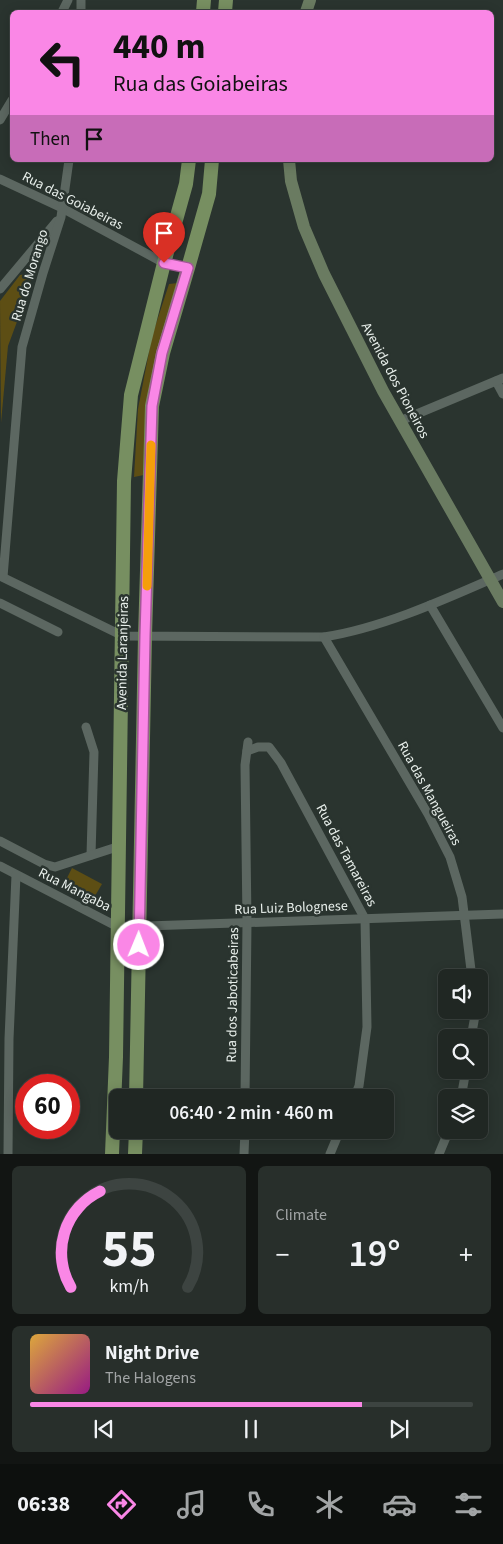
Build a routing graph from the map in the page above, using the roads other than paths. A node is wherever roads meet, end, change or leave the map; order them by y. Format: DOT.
graph roads {
  1 [pos="10,103"];
  2 [pos="0,120"];
  3 [pos="69,162"];
  4 [pos="189,162"];
  5 [pos="212,162"];
  6 [pos="289,162"];
  7 [pos="0,179"];
  8 [pos="62,212"];
  9 [pos="164,263"];
  10 [pos="188,268"];
  11 [pos="0,289"];
  12 [pos="499,379"];
  13 [pos="503,394"];
  14 [pos="400,421"];
  15 [pos="503,574"];
  16 [pos="2,576"];
  17 [pos="490,580"];
  18 [pos="503,602"];
  19 [pos="0,603"];
  20 [pos="430,605"];
  21 [pos="58,632"];
  22 [pos="123,636"];
  23 [pos="145,636"];
  24 [pos="324,637"];
  25 [pos="86,727"];
  26 [pos="503,728"];
  27 [pos="247,747"];
  28 [pos="0,842"];
  29 [pos="120,846"];
  30 [pos="91,856"];
  31 [pos="0,866"];
  32 [pos="16,875"];
  33 [pos="503,914"];
  34 [pos="465,915"];
  35 [pos="365,919"];
  36 [pos="247,923"];
  37 [pos="139,926"];
  38 [pos="118,927"];
  39 [pos="471,969"];
  40 [pos="4,1039"];
  41 [pos="136,1089"];
  42 [pos="245,1089"];
  43 [pos="358,1089"];
  44 [pos="136,1139"];
  45 [pos="245,1139"];
  46 [pos="336,1139"];
  47 [pos="445,1139"];
  48 [pos="8,1154"];
  49 [pos="112,1154"];
  50 [pos="135,1154"];
  51 [pos="244,1154"];
  52 [pos="330,1154"];
  53 [pos="439,1154"];
  1 -- 2 [label="street"];
  3 -- 8 [label="street, Rua do Morango"];
  4 -- 9 [label="main road, Avenida Laranjeiras"];
  5 -- 10 [label="main road, Avenida Laranjeiras"];
  6 -- 14 [label="main road, Avenida dos Pioneiros"];
  7 -- 8 [label="street, Rua das Goiabeiras"];
  8 -- 9 [label="street, Rua das Goiabeiras"];
  8 -- 11 [label="street"];
  8 -- 16 [label="street, Rua do Morango"];
  9 -- 10 [label="street, Rua das Goiabeiras"];
  9 -- 22 [label="main road, Avenida Laranjeiras"];
  10 -- 23 [label="main road, Avenida Laranjeiras"];
  12 -- 13 [label="street"];
  12 -- 14 [label="street"];
  14 -- 17 [label="main road, Avenida dos Pioneiros"];
  15 -- 17 [label="street"];
  16 -- 22 [label="street"];
  17 -- 18 [label="main road, Avenida dos Pioneiros"];
  17 -- 20 [label="street"];
  19 -- 21 [label="street"];
  20 -- 24 [label="street"];
  20 -- 26 [label="street"];
  22 -- 23 [label="street"];
  22 -- 29 [label="main road, Avenida Laranjeiras"];
  23 -- 24 [label="street"];
  23 -- 37 [label="main road, Avenida Laranjeiras"];
  24 -- 34 [label="street, Rua das Mangueiras"];
  25 -- 30 [label="street"];
  27 -- 35 [label="street, Rua das Tamareiras"];
  27 -- 36 [label="street, Rua dos Jaboticabeiras"];
  28 -- 30 [label="street"];
  29 -- 30 [label="street"];
  29 -- 38 [label="main road, Avenida Laranjeiras"];
  31 -- 32 [label="street, Rua Mangaba"];
  32 -- 38 [label="street, Rua Mangaba"];
  32 -- 40 [label="street"];
  33 -- 34 [label="street, Rua Luiz Bolognese"];
  34 -- 35 [label="street, Rua Luiz Bolognese"];
  34 -- 39 [label="street, Rua das Mangueiras"];
  35 -- 36 [label="street, Rua Luiz Bolognese"];
  35 -- 43 [label="street, Rua das Tamareiras"];
  36 -- 37 [label="street, Rua Luiz Bolognese"];
  36 -- 42 [label="street, Rua dos Jaboticabeiras"];
  37 -- 38 [label="street, Rua Mangaba"];
  37 -- 41 [label="main road, Avenida Laranjeiras"];
  38 -- 49 [label="main road, Avenida Laranjeiras"];
  40 -- 48 [label="street"];
  44 -- 50 [label="main road"];
  45 -- 51 [label="street"];
  46 -- 52 [label="street"];
  47 -- 53 [label="street"];
}
